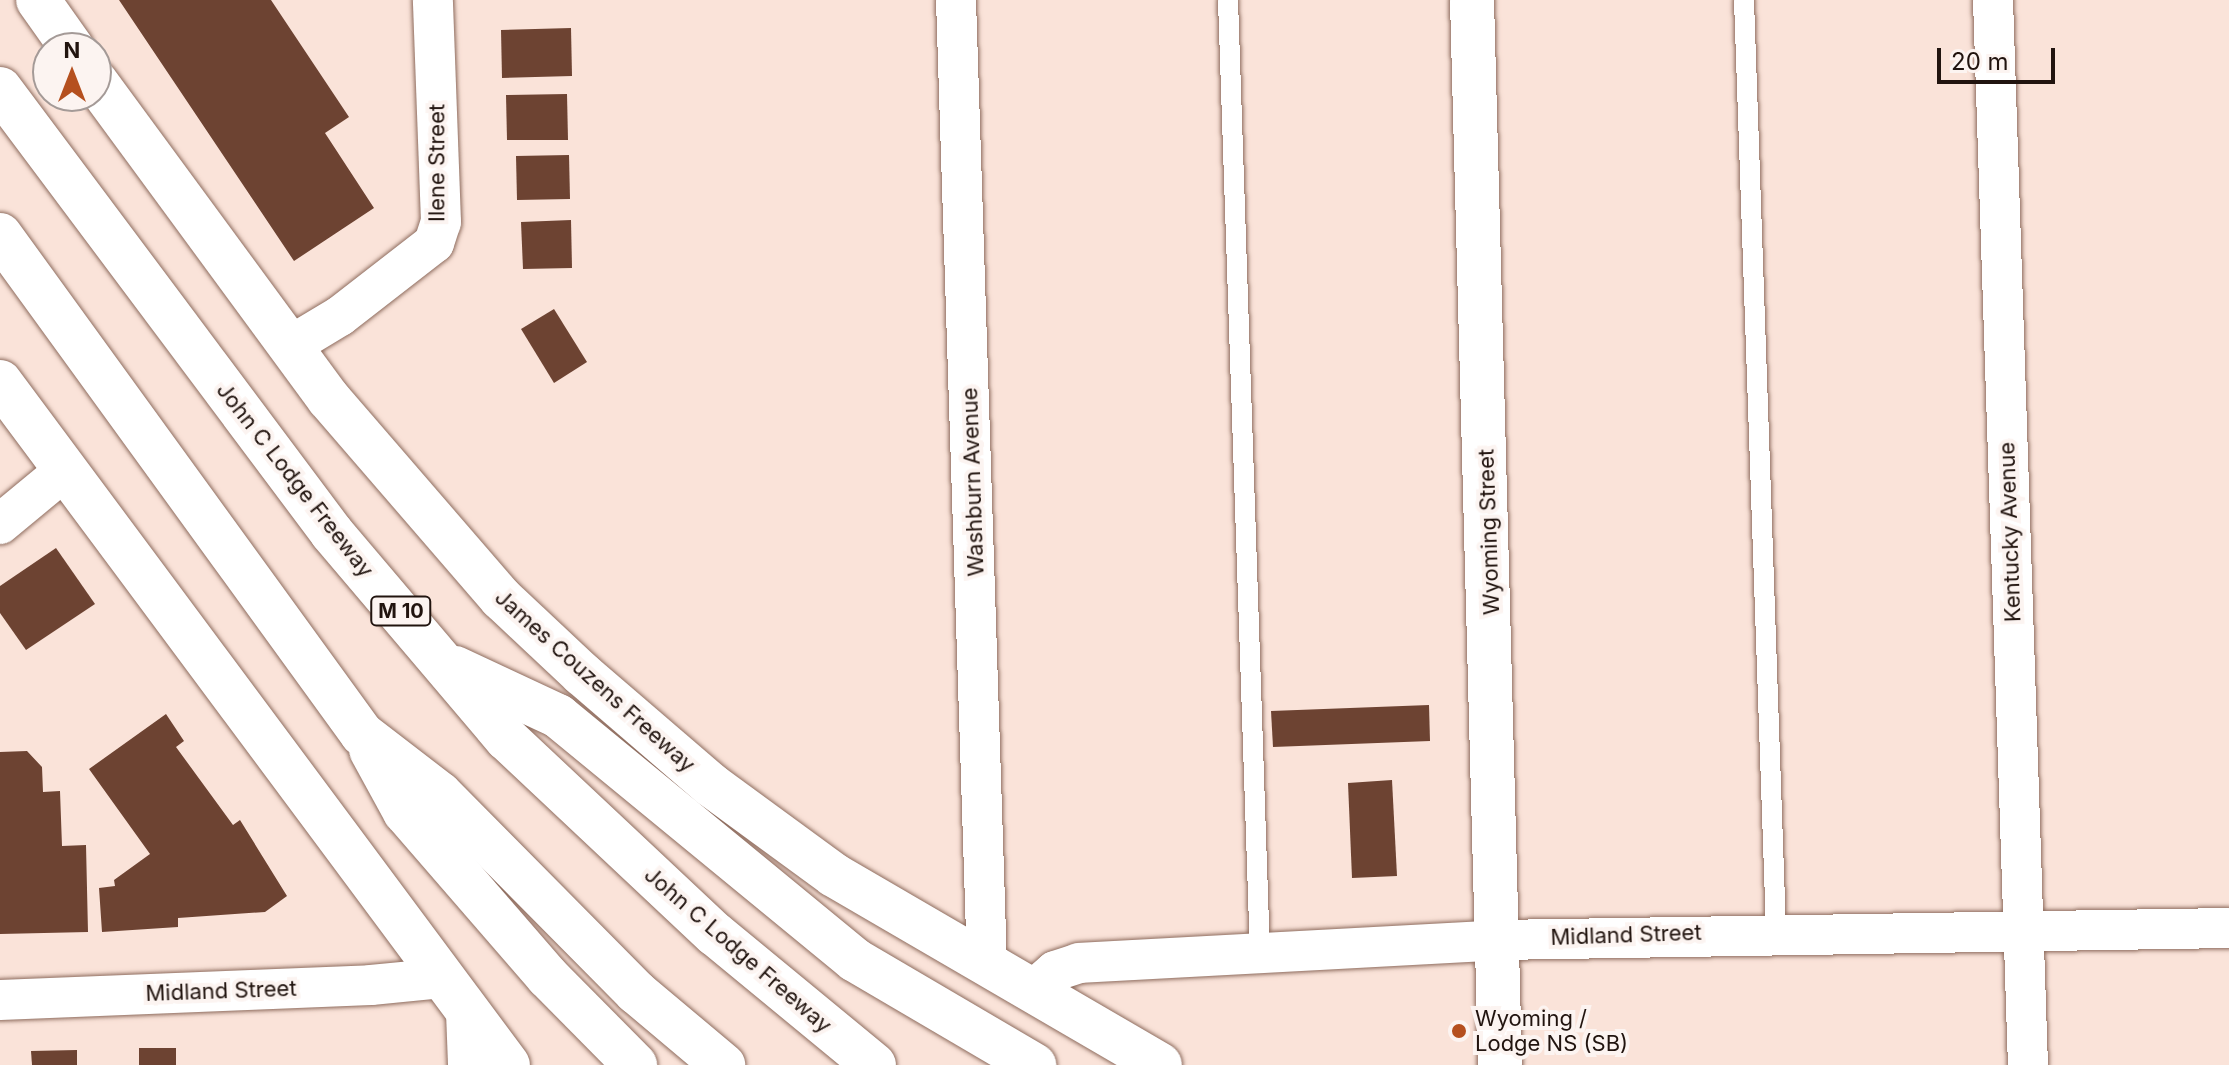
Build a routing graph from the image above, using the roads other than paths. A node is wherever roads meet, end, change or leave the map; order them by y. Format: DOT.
graph roads {
  1 [pos="38,0"];
  2 [pos="433,0"];
  3 [pos="956,0"];
  4 [pos="1228,0"];
  5 [pos="1472,0"];
  6 [pos="1744,0"];
  7 [pos="1993,0"];
  8 [pos="61,32"];
  9 [pos="0,89"];
  10 [pos="112,104"];
  11 [pos="0,235"];
  12 [pos="290,346"];
  13 [pos="0,382"];
  14 [pos="64,471"];
  15 [pos="0,524"];
  16 [pos="445,663"];
  17 [pos="362,734"];
  18 [pos="2229,928"];
  19 [pos="2023,930"];
  20 [pos="1776,932"];
  21 [pos="1498,940"];
  22 [pos="1260,953"];
  23 [pos="987,964"];
  24 [pos="442,978"];
  25 [pos="1032,991"];
  26 [pos="0,1000"];
  27 [pos="466,1012"];
  28 [pos="468,1065"];
  29 [pos="508,1065"];
  30 [pos="635,1065"];
  31 [pos="723,1065"];
  32 [pos="874,1065"];
  33 [pos="1034,1065"];
  34 [pos="1160,1065"];
  35 [pos="1500,1065"];
  36 [pos="2028,1065"];
  1 -- 8 [label="main road"];
  2 -- 12 [label="street, Ilene Street"];
  3 -- 23 [label="street, Washburn Avenue"];
  4 -- 22 [label="lane"];
  5 -- 21 [label="main road, Wyoming Street"];
  6 -- 20 [label="lane"];
  7 -- 19 [label="street, Kentucky Avenue"];
  9 -- 16 [label="main road, John C Lodge Freeway / M 10"];
  10 -- 12 [label="main road, James Couzens Freeway"];
  11 -- 17 [label="main road"];
  12 -- 23 [label="main road, James Couzens Freeway"];
  13 -- 14 [label="main road"];
  14 -- 15 [label="street"];
  14 -- 24 [label="main road"];
  16 -- 32 [label="main road, John C Lodge Freeway / M 10"];
  16 -- 33 [label="main road"];
  17 -- 30 [label="main road"];
  17 -- 31 [label="main road"];
  18 -- 19 [label="street, Midland Street"];
  19 -- 20 [label="street, Midland Street"];
  19 -- 36 [label="street, Kentucky Avenue"];
  20 -- 21 [label="street, Midland Street"];
  21 -- 22 [label="street, Midland Street"];
  21 -- 35 [label="main road, Wyoming Street"];
  22 -- 25 [label="street, Midland Street"];
  23 -- 25 [label="main road, James Couzens Freeway"];
  24 -- 26 [label="street, Midland Street"];
  24 -- 27 [label="main road"];
  25 -- 34 [label="main road, James Couzens Freeway"];
  27 -- 28 [label="street"];
  27 -- 29 [label="main road"];
}
